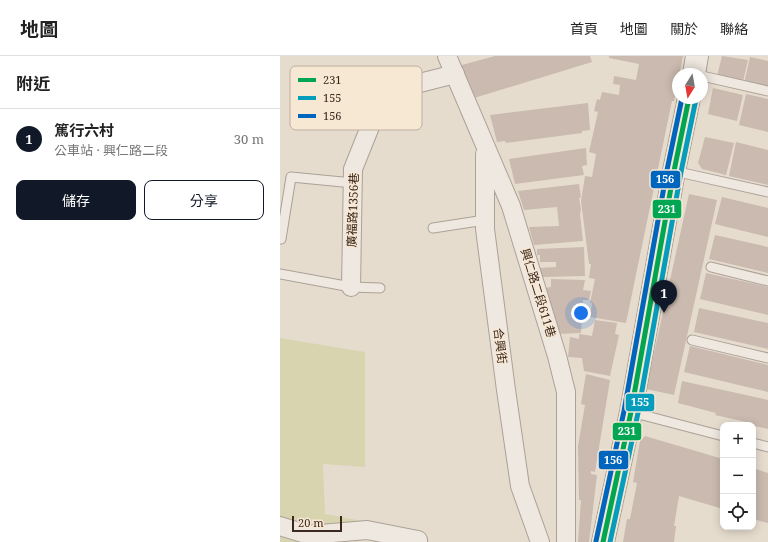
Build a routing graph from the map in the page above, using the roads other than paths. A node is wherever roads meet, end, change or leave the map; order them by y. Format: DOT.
graph roads {
  1 [pos="447,56"];
  2 [pos="697,56"];
  3 [pos="695,68"];
  4 [pos="455,74"];
  5 [pos="708,77"];
  6 [pos="422,82"];
  7 [pos="768,91"];
  8 [pos="688,104"];
  9 [pos="369,130"];
  10 [pos="485,146"];
  11 [pos="674,171"];
  12 [pos="353,183"];
  13 [pos="768,192"];
  14 [pos="485,220"];
  15 [pos="433,228"];
  16 [pos="281,239"];
  17 [pos="711,267"];
  18 [pos="280,274"];
  19 [pos="768,281"];
  20 [pos="351,287"];
  21 [pos="380,288"];
  22 [pos="692,340"];
  23 [pos="768,358"];
  24 [pos="631,412"];
  25 [pos="720,435"];
  26 [pos="756,444"];
  27 [pos="768,447"];
  28 [pos="280,526"];
  29 [pos="418,542"];
  30 [pos="540,542"];
  31 [pos="566,542"];
  32 [pos="603,542"];
  1 -- 4 [label="street, 興仁路二段611巷"];
  2 -- 3 [label="street"];
  4 -- 6 [label="street, 廣福路1356巷"];
  4 -- 10 [label="street, 興仁路二段611巷"];
  5 -- 7 [label="lane"];
  8 -- 11 [label="street"];
  9 -- 12 [label="street, 廣福路1356巷"];
  10 -- 14 [label="street, 合興街"];
  10 -- 31 [label="street, 興仁路二段611巷"];
  11 -- 13 [label="lane"];
  11 -- 24 [label="street"];
  12 -- 16 [label="lane"];
  12 -- 20 [label="street, 廣福路1356巷"];
  14 -- 15 [label="lane"];
  14 -- 30 [label="street, 合興街"];
  17 -- 19 [label="lane"];
  18 -- 20 [label="lane"];
  20 -- 21 [label="lane"];
  22 -- 23 [label="lane"];
  24 -- 25 [label="lane"];
  24 -- 32 [label="street"];
  26 -- 27 [label="lane"];
  28 -- 29 [label="street"];
}
